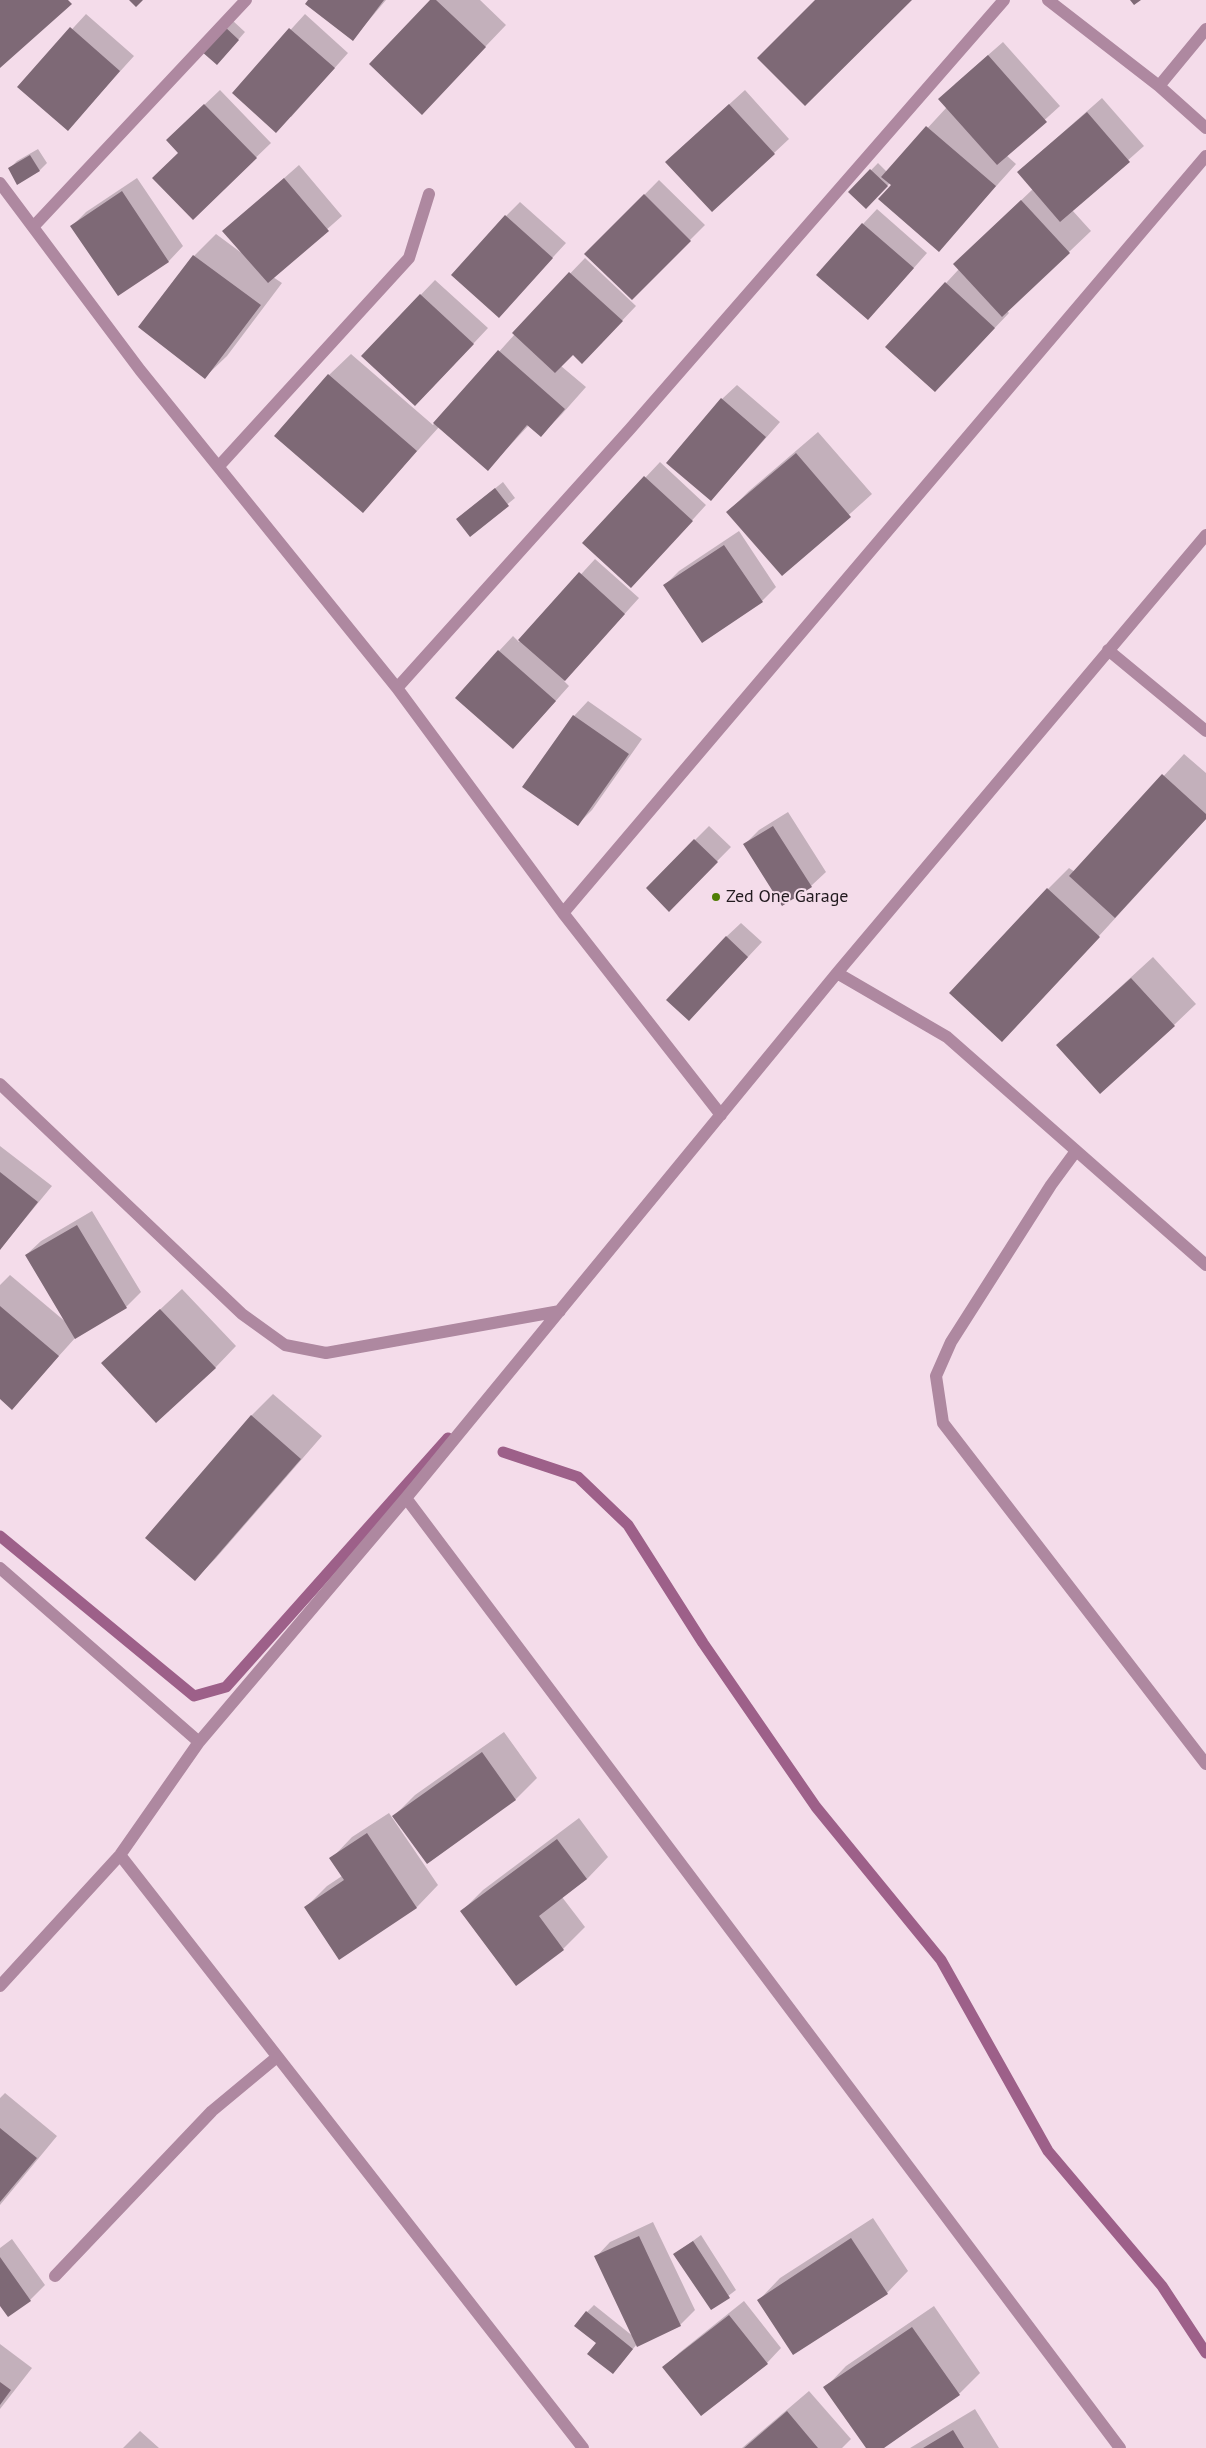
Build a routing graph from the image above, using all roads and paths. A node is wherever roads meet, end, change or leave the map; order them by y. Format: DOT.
graph roads {
  1 [pos="246,0"];
  2 [pos="1004,0"];
  3 [pos="1048,0"];
  4 [pos="1206,29"];
  5 [pos="1159,86"];
  6 [pos="1206,128"];
  7 [pos="1206,156"];
  8 [pos="0,183"];
  9 [pos="429,194"];
  10 [pos="34,226"];
  11 [pos="219,466"];
  12 [pos="1206,536"];
  13 [pos="1108,650"];
  14 [pos="397,688"];
  15 [pos="1206,731"];
  16 [pos="564,913"];
  17 [pos="837,972"];
  18 [pos="0,1084"];
  19 [pos="721,1115"];
  20 [pos="1076,1151"];
  21 [pos="1206,1265"];
  22 [pos="560,1311"];
  23 [pos="406,1498"];
  24 [pos="0,1568"];
  25 [pos="199,1742"];
  26 [pos="1206,1764"];
  27 [pos="120,1855"];
  28 [pos="0,1986"];
  29 [pos="278,2057"];
  30 [pos="55,2276"];
  31 [pos="583,2448"];
  32 [pos="1120,2448"];
  1 -- 10 [label="street"];
  2 -- 14 [label="street"];
  3 -- 5 [label="street"];
  4 -- 5 [label="street"];
  5 -- 6 [label="street"];
  7 -- 16 [label="street"];
  8 -- 10 [label="street"];
  9 -- 11 [label="street"];
  10 -- 11 [label="street"];
  11 -- 14 [label="street"];
  12 -- 13 [label="street"];
  13 -- 15 [label="street"];
  13 -- 17 [label="street"];
  14 -- 16 [label="street"];
  16 -- 19 [label="street"];
  17 -- 19 [label="street"];
  17 -- 20 [label="street"];
  18 -- 22 [label="street"];
  19 -- 22 [label="street"];
  20 -- 21 [label="street"];
  20 -- 26 [label="street"];
  22 -- 23 [label="street"];
  23 -- 25 [label="street"];
  23 -- 32 [label="street"];
  24 -- 25 [label="street"];
  25 -- 27 [label="street"];
  27 -- 28 [label="street"];
  27 -- 29 [label="street"];
  29 -- 30 [label="street"];
  29 -- 31 [label="street"];
}
